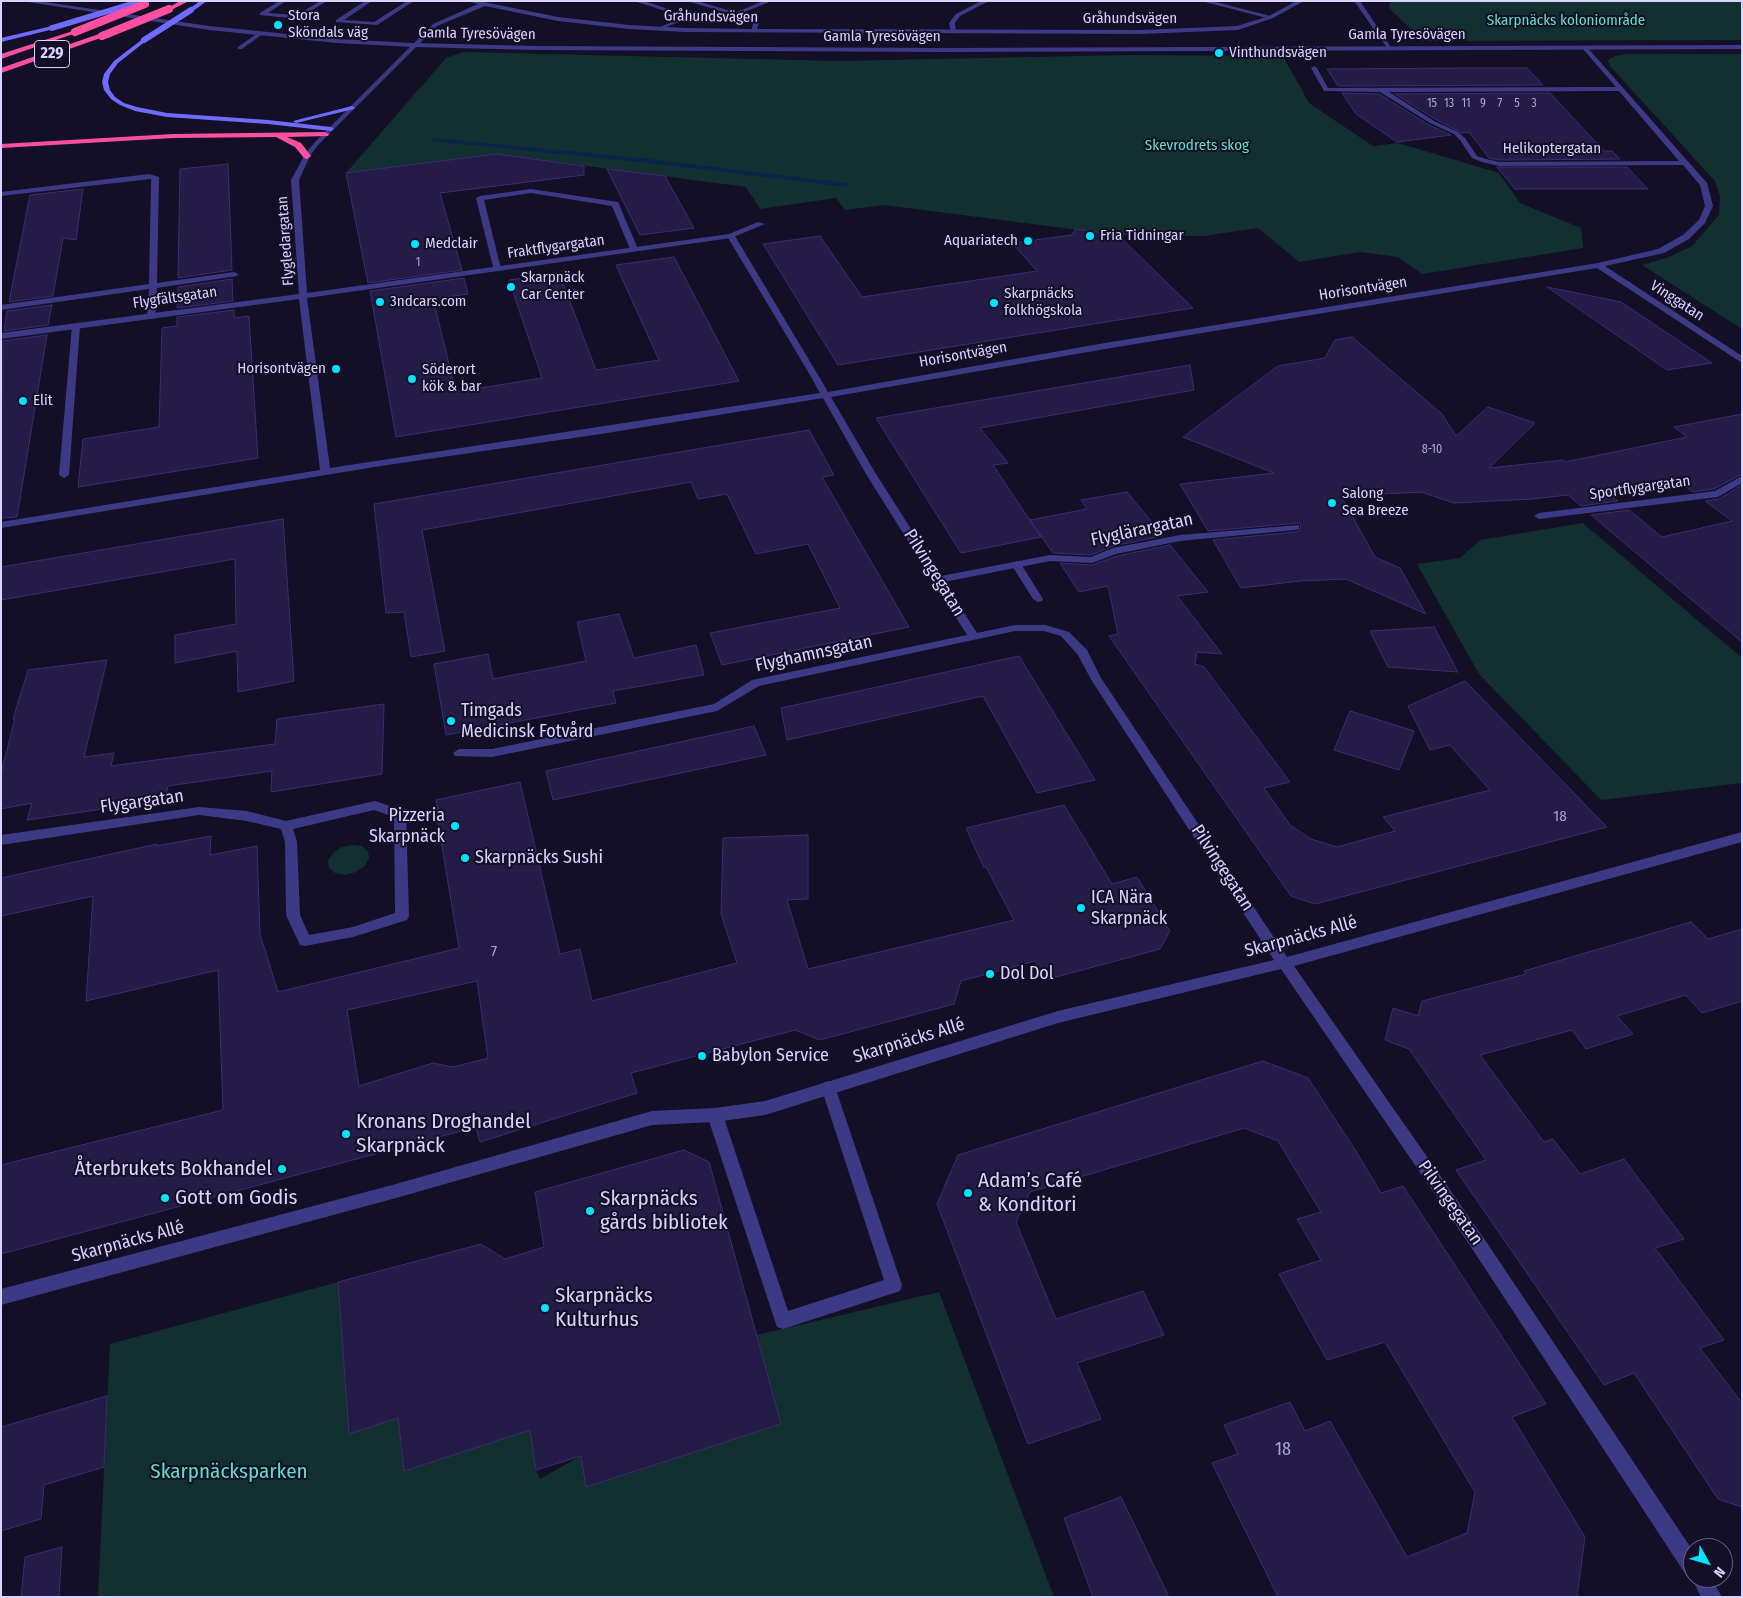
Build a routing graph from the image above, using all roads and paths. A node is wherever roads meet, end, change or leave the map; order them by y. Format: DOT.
graph roads {
  1 [pos="25,1"];
  2 [pos="186,1"];
  3 [pos="204,1"];
  4 [pos="283,1"];
  5 [pos="324,1"];
  6 [pos="369,1"];
  7 [pos="411,1"];
  8 [pos="470,1"];
  9 [pos="636,1"];
  10 [pos="690,1"];
  11 [pos="769,1"];
  12 [pos="986,1"];
  13 [pos="1204,1"];
  14 [pos="1301,1"];
  15 [pos="1357,1"];
  16 [pos="143,2"];
  17 [pos="484,4"];
  18 [pos="735,14"];
  19 [pos="1271,17"];
  20 [pos="660,29"];
  21 [pos="754,31"];
  22 [pos="953,32"];
  23 [pos="261,34"];
  24 [pos="1,40"];
  25 [pos="413,45"];
  26 [pos="1742,47"];
  27 [pos="240,48"];
  28 [pos="1390,48"];
  29 [pos="1585,48"];
  30 [pos="1,58"];
  31 [pos="1314,68"];
  32 [pos="1,71"];
  33 [pos="1622,89"];
  34 [pos="1382,90"];
  35 [pos="352,108"];
  36 [pos="268,122"];
  37 [pos="328,131"];
  38 [pos="274,135"];
  39 [pos="1,146"];
  40 [pos="307,156"];
  41 [pos="1686,164"];
  42 [pos="1,194"];
  43 [pos="761,224"];
  44 [pos="731,236"];
  45 [pos="634,249"];
  46 [pos="1598,266"];
  47 [pos="496,269"];
  48 [pos="234,274"];
  49 [pos="154,286"];
  50 [pos="353,289"];
  51 [pos="303,296"];
  52 [pos="1,308"];
  53 [pos="151,316"];
  54 [pos="76,326"];
  55 [pos="1,336"];
  56 [pos="1742,360"];
  57 [pos="825,395"];
  58 [pos="326,471"];
  59 [pos="64,475"];
  60 [pos="1742,479"];
  61 [pos="1538,516"];
  62 [pos="1,525"];
  63 [pos="1295,527"];
  64 [pos="1016,564"];
  65 [pos="937,580"];
  66 [pos="1038,599"];
  67 [pos="974,637"];
  68 [pos="459,753"];
  69 [pos="286,826"];
  70 [pos="1742,837"];
  71 [pos="1,840"];
  72 [pos="1284,963"];
  73 [pos="828,1087"];
  74 [pos="715,1115"];
  75 [pos="1,1297"];
  76 [pos="1683,1553"];
  1 -- 23 [label="street, Gamla Tyresövägen"];
  2 -- 32 [label="highway, 229, bridge"];
  3 -- 36 [label="main road, bridge"];
  4 -- 5 [label="street"];
  6 -- 7 [label="street"];
  8 -- 17 [label="street, Gråhundsvägen"];
  9 -- 20 [label="street"];
  10 -- 18 [label="street"];
  11 -- 18 [label="street"];
  12 -- 22 [label="street"];
  13 -- 19 [label="street"];
  14 -- 19 [label="street, Gråhundsvägen"];
  15 -- 28 [label="street"];
  16 -- 24 [label="main road, bridge"];
  16 -- 30 [label="highway, 229, bridge"];
  17 -- 20 [label="street, Gråhundsvägen"];
  17 -- 25 [label="street, Flygledargatan"];
  18 -- 21 [label="street"];
  19 -- 22 [label="street, Gråhundsvägen"];
  20 -- 21 [label="street, Gråhundsvägen"];
  21 -- 22 [label="street, Gråhundsvägen"];
  23 -- 25 [label="street, Gamla Tyresövägen"];
  23 -- 27 [label="street"];
  25 -- 28 [label="street, Gamla Tyresövägen"];
  25 -- 35 [label="street, Flygledargatan"];
  26 -- 29 [label="street, Gamla Tyresövägen"];
  28 -- 29 [label="street, Gamla Tyresövägen"];
  29 -- 33 [label="street, Horisontvägen"];
  31 -- 34 [label="street"];
  33 -- 34 [label="street"];
  33 -- 41 [label="street, Horisontvägen"];
  34 -- 41 [label="street, Helikoptergatan"];
  35 -- 36 [label="main road"];
  35 -- 37 [label="street, Flygledargatan"];
  36 -- 37 [label="main road"];
  37 -- 38 [label="highway"];
  37 -- 40 [label="street, Flygledargatan"];
  38 -- 39 [label="highway"];
  38 -- 40 [label="highway"];
  40 -- 51 [label="street, Flygledargatan"];
  41 -- 46 [label="street, Horisontvägen"];
  42 -- 49 [label="street"];
  43 -- 44 [label="street, Fraktflygargatan"];
  44 -- 45 [label="street, Fraktflygargatan"];
  44 -- 57 [label="street, Pilvingegatan"];
  45 -- 47 [label="street, Fraktflygargatan"];
  45 -- 47 [label="street"];
  46 -- 56 [label="street, Vinggatan"];
  46 -- 57 [label="street, Horisontvägen"];
  47 -- 50 [label="street, Fraktflygargatan"];
  48 -- 49 [label="street"];
  49 -- 52 [label="street"];
  49 -- 53 [label="street"];
  50 -- 51 [label="street, Flygfältsgatan"];
  51 -- 53 [label="street, Flygfältsgatan"];
  51 -- 58 [label="street, Flygledargatan"];
  53 -- 54 [label="street, Flygfältsgatan"];
  54 -- 55 [label="street, Flygfältsgatan"];
  54 -- 59 [label="street"];
  57 -- 58 [label="street, Horisontvägen"];
  57 -- 65 [label="street, Pilvingegatan"];
  58 -- 62 [label="street, Horisontvägen"];
  60 -- 61 [label="street, Sportflygargatan"];
  63 -- 64 [label="street, Flyglärargatan"];
  64 -- 65 [label="street, Flyglärargatan"];
  64 -- 66 [label="street"];
  65 -- 67 [label="street, Pilvingegatan"];
  67 -- 68 [label="street, Flyghamnsgatan"];
  67 -- 72 [label="street, Pilvingegatan"];
  69 -- 69 [label="street"];
  69 -- 71 [label="street, Flygargatan"];
  70 -- 72 [label="street, Skarpnäcks Allé"];
  72 -- 73 [label="street, Skarpnäcks Allé"];
  72 -- 76 [label="street, Pilvingegatan"];
  73 -- 74 [label="street, Skarpnäcks Allé"];
  73 -- 74 [label="street"];
  74 -- 75 [label="street, Skarpnäcks Allé"];
}
